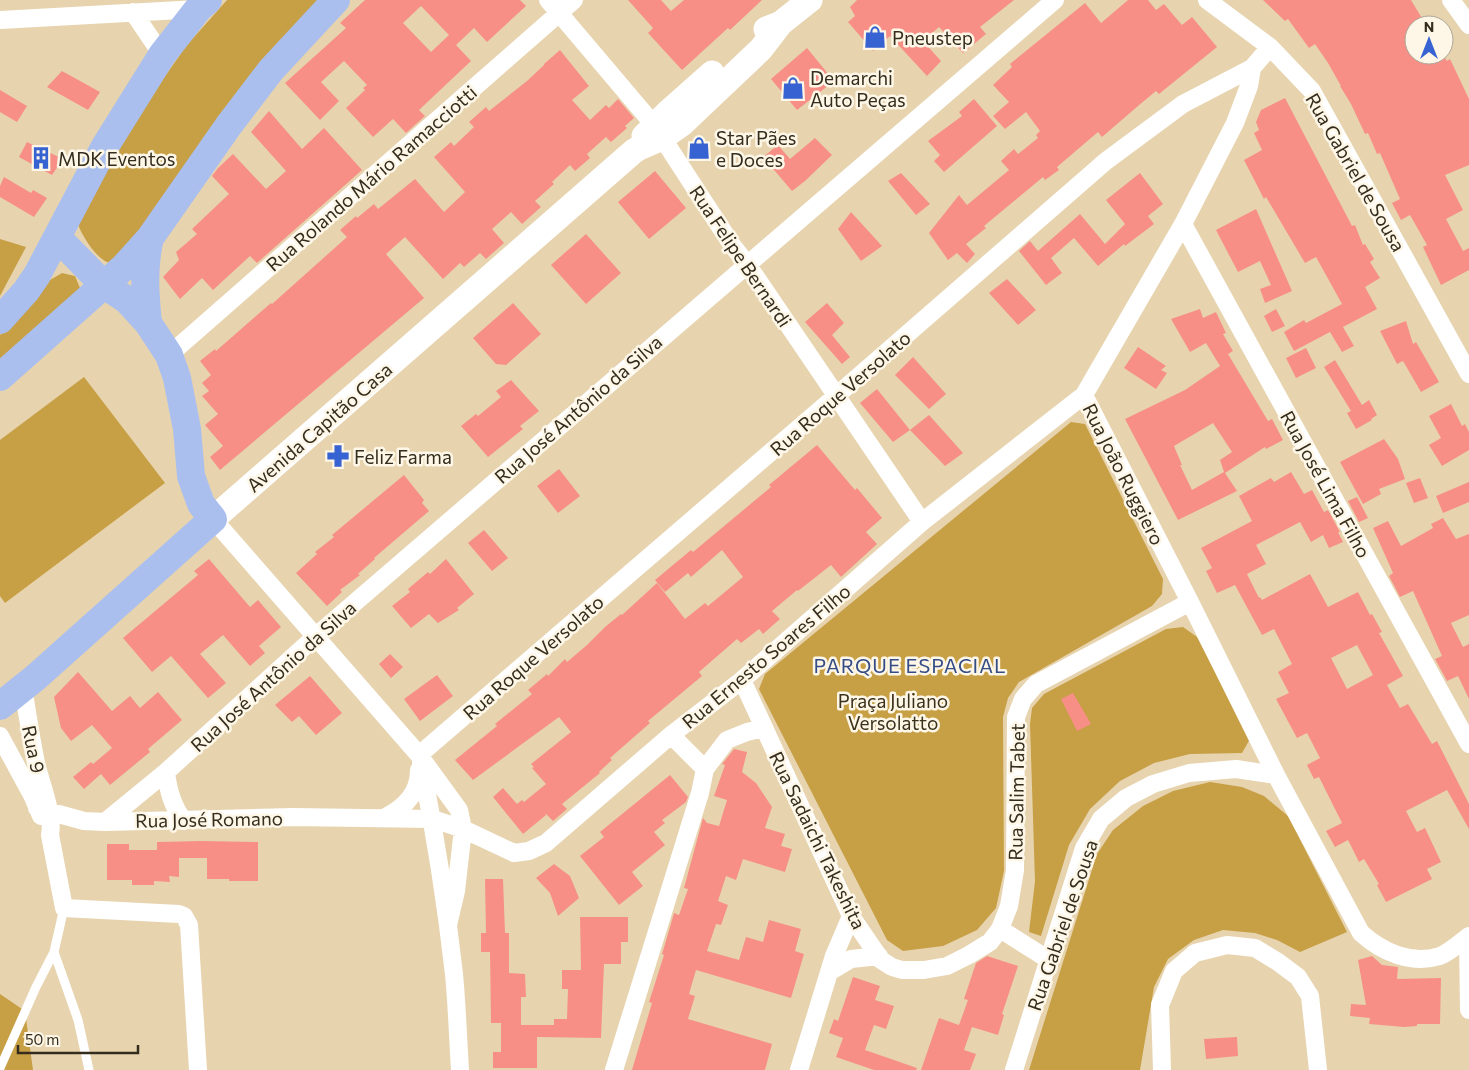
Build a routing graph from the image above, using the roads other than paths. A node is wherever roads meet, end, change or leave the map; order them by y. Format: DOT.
graph roads {
  1 [pos="336,0"];
  2 [pos="574,0"];
  3 [pos="810,0"];
  4 [pos="1054,0"];
  5 [pos="1207,0"];
  6 [pos="1451,0"];
  7 [pos="203,4"];
  8 [pos="554,6"];
  9 [pos="133,12"];
  10 [pos="0,20"];
  11 [pos="1468,22"];
  12 [pos="1270,47"];
  13 [pos="162,55"];
  14 [pos="1252,68"];
  15 [pos="658,132"];
  16 [pos="1183,224"];
  17 [pos="58,237"];
  18 [pos="150,238"];
  19 [pos="747,264"];
  20 [pos="103,284"];
  21 [pos="0,320"];
  22 [pos="148,322"];
  23 [pos="169,355"];
  24 [pos="1469,374"];
  25 [pos="0,377"];
  26 [pos="1084,395"];
  27 [pos="836,396"];
  28 [pos="213,519"];
  29 [pos="922,522"];
  30 [pos="1190,602"];
  31 [pos="316,636"];
  32 [pos="742,680"];
  33 [pos="23,687"];
  34 [pos="0,706"];
  35 [pos="764,728"];
  36 [pos="671,735"];
  37 [pos="0,736"];
  38 [pos="1469,744"];
  39 [pos="420,755"];
  40 [pos="705,769"];
  41 [pos="166,772"];
  42 [pos="1276,775"];
  43 [pos="42,809"];
  44 [pos="384,818"];
  45 [pos="432,819"];
  46 [pos="184,821"];
  47 [pos="105,822"];
  48 [pos="463,829"];
  49 [pos="64,908"];
  50 [pos="851,916"];
  51 [pos="448,925"];
  52 [pos="1000,930"];
  53 [pos="1468,937"];
  54 [pos="54,952"];
  55 [pos="879,956"];
  56 [pos="1049,960"];
  57 [pos="829,972"];
  58 [pos="1469,1010"];
  59 [pos="0,1068"];
  60 [pos="90,1070"];
  61 [pos="198,1070"];
  62 [pos="460,1070"];
  63 [pos="614,1070"];
  64 [pos="798,1070"];
  65 [pos="1014,1070"];
  66 [pos="1162,1070"];
  67 [pos="1318,1070"];
  1 -- 18 [label="main road"];
  2 -- 8 [label="street, Rua Rolando Mário Ramacciotti"];
  3 -- 15 [label="main road, Avenida Capitão Casa"];
  4 -- 19 [label="street, Rua José Antônio da Silva"];
  5 -- 12 [label="street, Rua Gabriel de Sousa"];
  6 -- 11 [label="street"];
  7 -- 9 [label="street"];
  7 -- 13 [label="main road"];
  8 -- 15 [label="street, Rua Felipe Bernardi"];
  8 -- 23 [label="street, Rua Rolando Mário Ramacciotti"];
  9 -- 10 [label="street"];
  9 -- 13 [label="street"];
  12 -- 14 [label="street, Rua Roque Versolato"];
  12 -- 24 [label="street, Rua Gabriel de Sousa"];
  13 -- 17 [label="main road"];
  14 -- 16 [label="street, Rua João Ruggiero"];
  14 -- 27 [label="street, Rua Roque Versolato"];
  15 -- 19 [label="street, Rua Felipe Bernardi"];
  15 -- 28 [label="main road, Avenida Capitão Casa"];
  16 -- 26 [label="street, Rua João Ruggiero"];
  16 -- 38 [label="street, Rua José Lima Filho"];
  17 -- 20 [label="main road"];
  17 -- 21 [label="main road"];
  18 -- 20 [label="main road"];
  18 -- 22 [label="main road"];
  19 -- 27 [label="street, Rua Felipe Bernardi"];
  19 -- 31 [label="street, Rua José Antônio da Silva"];
  20 -- 22 [label="main road"];
  20 -- 25 [label="main road"];
  22 -- 23 [label="main road"];
  23 -- 28 [label="main road"];
  26 -- 29 [label="street, Rua Ernesto Soares Filho"];
  26 -- 30 [label="street, Rua João Ruggiero"];
  27 -- 29 [label="street, Rua Felipe Bernardi"];
  27 -- 39 [label="street, Rua Roque Versolato"];
  28 -- 31 [label="street"];
  28 -- 33 [label="main road, Avenida Capitão Casa"];
  29 -- 32 [label="street, Rua Ernesto Soares Filho"];
  30 -- 42 [label="street, Rua João Ruggiero"];
  30 -- 52 [label="street, Rua Salim Tabet"];
  31 -- 39 [label="street"];
  31 -- 41 [label="street, Rua José Antônio da Silva"];
  32 -- 35 [label="street, Rua Sadaichi Takeshita"];
  32 -- 36 [label="street, Rua Ernesto Soares Filho"];
  33 -- 34 [label="main road, Avenida Capitão Casa"];
  33 -- 43 [label="street, Rua 9"];
  35 -- 40 [label="street"];
  35 -- 50 [label="street, Rua Sadaichi Takeshita"];
  36 -- 40 [label="street"];
  36 -- 48 [label="street, Rua Ernesto Soares Filho"];
  37 -- 43 [label="street, Rua 9"];
  39 -- 44 [label="street"];
  39 -- 45 [label="street"];
  39 -- 48 [label="street"];
  40 -- 63 [label="street"];
  41 -- 46 [label="street"];
  41 -- 47 [label="street, Rua José Antônio da Silva"];
  42 -- 53 [label="street"];
  42 -- 56 [label="street, Rua Gabriel de Sousa"];
  43 -- 47 [label="street, Rua José Romano"];
  43 -- 49 [label="street"];
  44 -- 45 [label="street, Rua José Romano"];
  44 -- 46 [label="street, Rua José Romano"];
  45 -- 48 [label="street, Rua Ernesto Soares Filho"];
  45 -- 51 [label="street"];
  46 -- 47 [label="street, Rua José Romano"];
  48 -- 51 [label="street"];
  49 -- 54 [label="lane"];
  49 -- 61 [label="street"];
  50 -- 55 [label="street, Rua Sadaichi Takeshita"];
  50 -- 57 [label="street"];
  51 -- 62 [label="street"];
  52 -- 55 [label="street, Rua Sadaichi Takeshita"];
  52 -- 56 [label="street"];
  53 -- 58 [label="street"];
  54 -- 59 [label="lane"];
  54 -- 60 [label="lane"];
  55 -- 57 [label="street"];
  56 -- 65 [label="street, Rua Gabriel de Sousa"];
  57 -- 64 [label="street"];
  66 -- 67 [label="street"];
}
